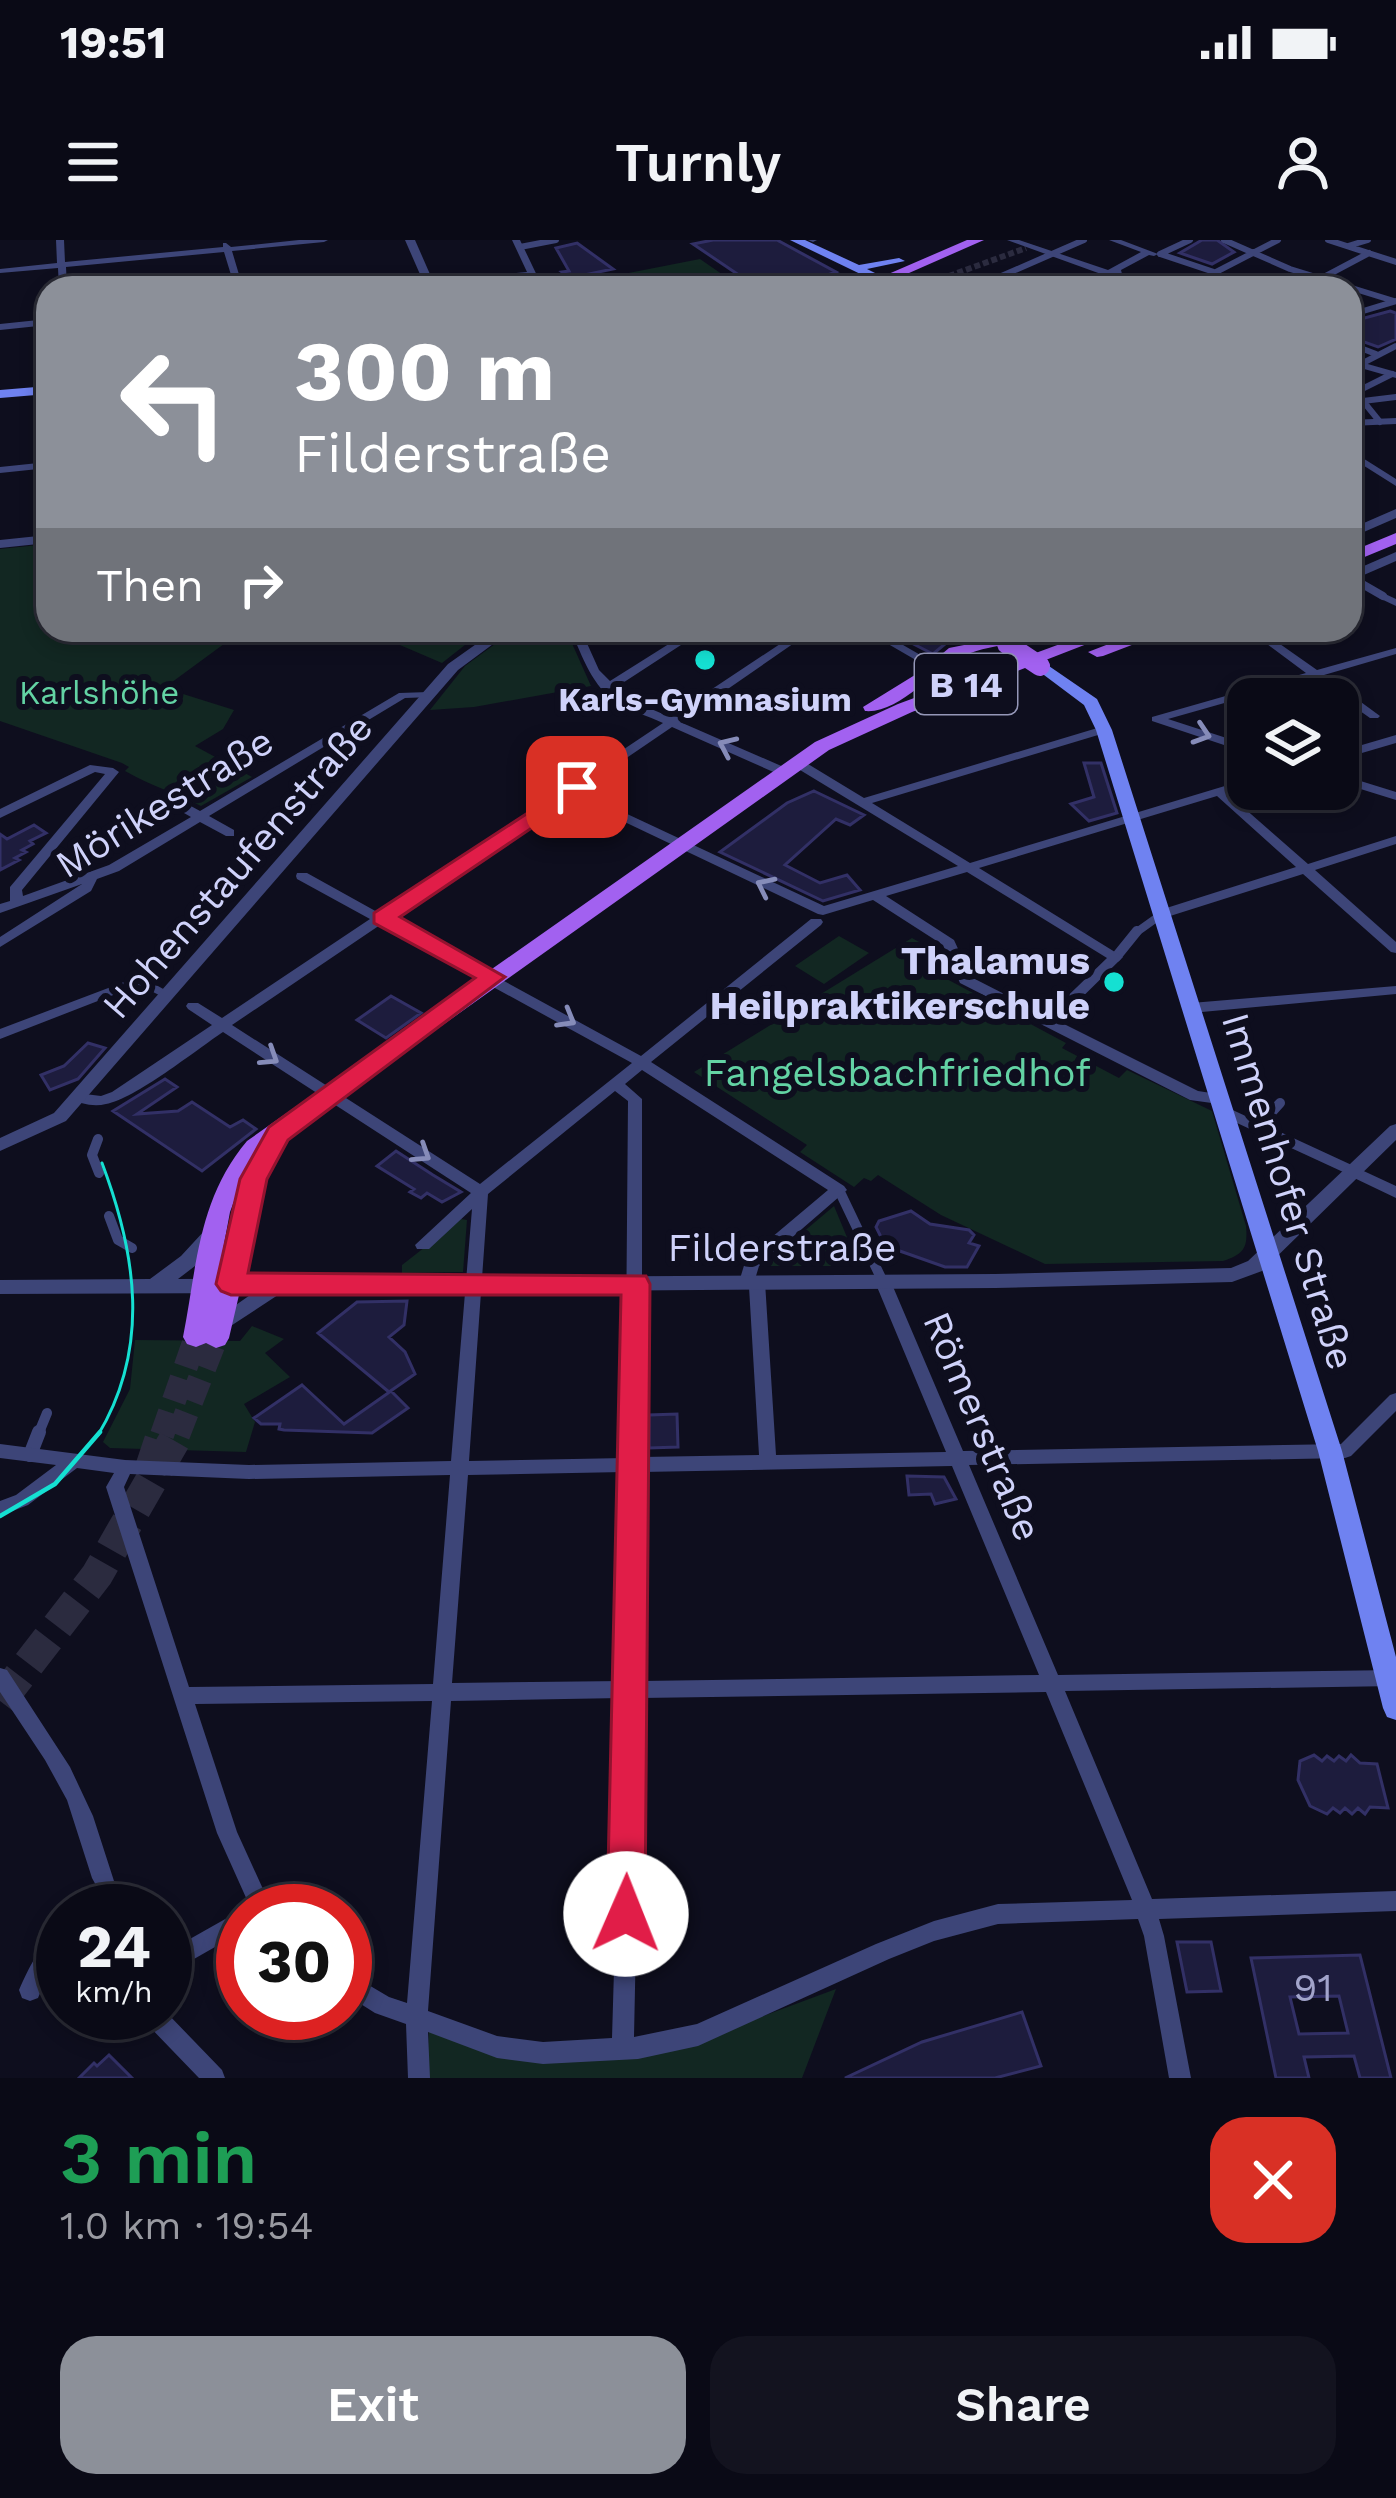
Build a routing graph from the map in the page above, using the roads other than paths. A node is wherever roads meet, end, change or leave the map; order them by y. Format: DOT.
graph roads {
  1 [pos="61,240"];
  2 [pos="323,240"];
  3 [pos="410,240"];
  4 [pos="556,240"];
  5 [pos="796,240"];
  6 [pos="812,240"];
  7 [pos="978,240"];
  8 [pos="1084,240"];
  9 [pos="1113,240"];
  10 [pos="1190,240"];
  11 [pos="1224,240"];
  12 [pos="1278,240"];
  13 [pos="1328,240"];
  14 [pos="1369,240"];
  15 [pos="1013,241"];
  16 [pos="1355,243"];
  17 [pos="518,244"];
  18 [pos="950,244"];
  19 [pos="226,245"];
  20 [pos="1395,251"];
  21 [pos="1255,253"];
  22 [pos="1051,254"];
  23 [pos="1155,254"];
  24 [pos="1374,255"];
  25 [pos="1396,262"];
  26 [pos="62,265"];
  27 [pos="1291,268"];
  28 [pos="0,271"];
  29 [pos="1214,272"];
  30 [pos="533,274"];
  31 [pos="1113,274"];
  32 [pos="1281,274"];
  33 [pos="62,276"];
  34 [pos="235,276"];
  35 [pos="426,276"];
  36 [pos="516,276"];
  37 [pos="857,276"];
  38 [pos="859,276"];
  39 [pos="871,276"];
  40 [pos="874,276"];
  41 [pos="999,276"];
  42 [pos="1108,276"];
  43 [pos="1110,276"];
  44 [pos="1119,276"];
  45 [pos="1207,276"];
  46 [pos="1316,276"];
  47 [pos="1325,276"];
  48 [pos="1362,293"];
  49 [pos="1391,304"];
  50 [pos="1362,312"];
  51 [pos="36,323"];
  52 [pos="0,327"];
  53 [pos="1396,346"];
  54 [pos="1362,349"];
  55 [pos="1376,354"];
  56 [pos="1362,359"];
  57 [pos="1362,365"];
  58 [pos="1394,375"];
  59 [pos="36,391"];
  60 [pos="0,394"];
  61 [pos="1362,397"];
  62 [pos="1396,397"];
  63 [pos="1366,398"];
  64 [pos="1380,422"];
  65 [pos="1396,422"];
  66 [pos="1362,423"];
  67 [pos="1362,463"];
  68 [pos="36,466"];
  69 [pos="0,470"];
  70 [pos="1396,479"];
  71 [pos="1392,522"];
  72 [pos="1362,531"];
  73 [pos="36,540"];
  74 [pos="0,544"];
  75 [pos="1362,545"];
  76 [pos="1396,556"];
  77 [pos="1362,572"];
  78 [pos="1362,585"];
  79 [pos="1383,596"];
  80 [pos="1396,603"];
  81 [pos="486,642"];
  82 [pos="582,642"];
  83 [pos="680,642"];
  84 [pos="790,642"];
  85 [pos="892,642"];
  86 [pos="961,642"];
  87 [pos="984,642"];
  88 [pos="1009,642"];
  89 [pos="1079,642"];
  90 [pos="1128,642"];
  91 [pos="1269,642"];
  92 [pos="1396,651"];
  93 [pos="955,652"];
  94 [pos="915,654"];
  95 [pos="1042,672"];
  96 [pos="951,675"];
  97 [pos="1316,675"];
  98 [pos="1305,678"];
  99 [pos="994,686"];
  100 [pos="607,688"];
  101 [pos="430,695"];
  102 [pos="1227,699"];
  103 [pos="1374,716"];
  104 [pos="671,721"];
  105 [pos="1095,733"];
  106 [pos="1396,740"];
  107 [pos="1227,742"];
  108 [pos="822,746"];
  109 [pos="1359,750"];
  110 [pos="804,767"];
  111 [pos="782,771"];
  112 [pos="1359,785"];
  113 [pos="1227,790"];
  114 [pos="570,792"];
  115 [pos="1220,792"];
  116 [pos="1396,796"];
  117 [pos="174,802"];
  118 [pos="864,802"];
  119 [pos="0,814"];
  120 [pos="1131,817"];
  121 [pos="201,818"];
  122 [pos="230,833"];
  123 [pos="1396,840"];
  124 [pos="678,844"];
  125 [pos="967,866"];
  126 [pos="1305,869"];
  127 [pos="302,876"];
  128 [pos="92,878"];
  129 [pos="876,896"];
  130 [pos="17,902"];
  131 [pos="0,909"];
  132 [pos="1162,914"];
  133 [pos="819,916"];
  134 [pos="42,917"];
  135 [pos="383,918"];
  136 [pos="0,943"];
  137 [pos="1396,949"];
  138 [pos="1116,957"];
  139 [pos="493,977"];
  140 [pos="1396,990"];
  141 [pos="166,995"];
  142 [pos="193,1006"];
  143 [pos="1191,1008"];
  144 [pos="1048,1023"];
  145 [pos="221,1026"];
  146 [pos="0,1034"];
  147 [pos="640,1061"];
  148 [pos="614,1083"];
  149 [pos="331,1096"];
  150 [pos="77,1098"];
  151 [pos="1280,1103"];
  152 [pos="1221,1105"];
  153 [pos="1260,1125"];
  154 [pos="1396,1130"];
  155 [pos="98,1139"];
  156 [pos="0,1145"];
  157 [pos="1355,1172"];
  158 [pos="99,1173"];
  159 [pos="238,1188"];
  160 [pos="838,1190"];
  161 [pos="481,1192"];
  162 [pos="1396,1193"];
  163 [pos="109,1216"];
  164 [pos="213,1233"];
  165 [pos="423,1245"];
  166 [pos="132,1248"];
  167 [pos="1269,1253"];
  168 [pos="752,1282"];
  169 [pos="883,1282"];
  170 [pos="218,1284"];
  171 [pos="635,1284"];
  172 [pos="153,1286"];
  173 [pos="278,1286"];
  174 [pos="476,1286"];
  175 [pos="0,1288"];
  176 [pos="211,1334"];
  177 [pos="1396,1400"];
  178 [pos="47,1413"];
  179 [pos="1330,1450"];
  180 [pos="0,1451"];
  181 [pos="30,1456"];
  182 [pos="957,1458"];
  183 [pos="74,1461"];
  184 [pos="768,1462"];
  185 [pos="634,1464"];
  186 [pos="125,1467"];
  187 [pos="461,1468"];
  188 [pos="0,1509"];
  189 [pos="0,1676"];
  190 [pos="1392,1678"];
  191 [pos="1051,1684"];
  192 [pos="632,1689"];
  193 [pos="442,1692"];
  194 [pos="182,1696"];
  195 [pos="1396,1708"];
  196 [pos="103,1884"];
  197 [pos="246,1884"];
  198 [pos="1396,1901"];
  199 [pos="1145,1907"];
  200 [pos="36,1977"];
  201 [pos="30,1990"];
  202 [pos="372,1998"];
  203 [pos="417,2018"];
  204 [pos="178,2040"];
  205 [pos="623,2049"];
  206 [pos="214,2078"];
  207 [pos="419,2078"];
  208 [pos="1180,2078"];
  1 -- 26 [label="street"];
  2 -- 19 [label="street"];
  3 -- 35 [label="street"];
  4 -- 17 [label="street"];
  5 -- 37 [label="main road"];
  6 -- 38 [label="main road"];
  7 -- 18 [label="main road"];
  8 -- 22 [label="street"];
  9 -- 23 [label="street"];
  10 -- 23 [label="street"];
  11 -- 21 [label="street"];
  12 -- 21 [label="street"];
  13 -- 16 [label="street"];
  14 -- 16 [label="street"];
  15 -- 22 [label="street"];
  16 -- 24 [label="street"];
  17 -- 30 [label="street"];
  18 -- 39 [label="main road"];
  18 -- 40 [label="main road"];
  19 -- 26 [label="street"];
  19 -- 34 [label="street"];
  20 -- 24 [label="street"];
  21 -- 27 [label="street"];
  21 -- 29 [label="street"];
  22 -- 31 [label="street"];
  22 -- 41 [label="street"];
  23 -- 29 [label="street"];
  23 -- 31 [label="street"];
  24 -- 25 [label="street"];
  24 -- 47 [label="street"];
  26 -- 28 [label="street"];
  26 -- 33 [label="street"];
  27 -- 32 [label="street"];
  27 -- 46 [label="street"];
  29 -- 45 [label="street"];
  30 -- 36 [label="street"];
  31 -- 42 [label="street"];
  31 -- 43 [label="street"];
  31 -- 44 [label="street"];
  48 -- 49 [label="street"];
  49 -- 50 [label="street"];
  51 -- 52 [label="street"];
  53 -- 55 [label="street"];
  54 -- 55 [label="street"];
  55 -- 56 [label="street"];
  57 -- 58 [label="street"];
  58 -- 63 [label="street"];
  59 -- 60 [label="main road"];
  61 -- 63 [label="street"];
  62 -- 63 [label="street"];
  63 -- 64 [label="street"];
  64 -- 65 [label="street"];
  64 -- 66 [label="street"];
  67 -- 70 [label="street"];
  68 -- 69 [label="street"];
  71 -- 72 [label="street"];
  71 -- 75 [label="main road"];
  73 -- 74 [label="street"];
  76 -- 77 [label="street"];
  78 -- 79 [label="street"];
  79 -- 80 [label="street"];
  81 -- 101 [label="street, Hohenstaufenstraße"];
  82 -- 100 [label="street"];
  83 -- 100 [label="street"];
  84 -- 104 [label="street"];
  85 -- 94 [label="street"];
  86 -- 93 [label="main road"];
  87 -- 93 [label="main road"];
  88 -- 95 [label="main road, bridge"];
  89 -- 108 [label="main road, B 14"];
  90 -- 95 [label="main road"];
  91 -- 97 [label="street"];
  92 -- 97 [label="street"];
  93 -- 94 [label="street"];
  93 -- 96 [label="main road"];
  94 -- 96 [label="street"];
  95 -- 99 [label="main road"];
  95 -- 105 [label="main road, Immenhofer Straße"];
  96 -- 99 [label="main road, bridge"];
  96 -- 108 [label="main road"];
  97 -- 98 [label="street, one-way"];
  97 -- 103 [label="street"];
  99 -- 110 [label="main road"];
  100 -- 104 [label="street"];
  101 -- 121 [label="street, Mörikestraße"];
  101 -- 141 [label="street, Hohenstaufenstraße"];
  102 -- 107 [label="street, one-way"];
  111 -- 104 [label="street, one-way"];
  104 -- 114 [label="street"];
  105 -- 118 [label="street"];
  105 -- 120 [label="main road, Immenhofer Straße"];
  106 -- 109 [label="street"];
  108 -- 111 [label="main road, B 14"];
  110 -- 111 [label="main road"];
  110 -- 118 [label="street"];
  111 -- 124 [label="main road, B 14"];
  112 -- 116 [label="street"];
  113 -- 115 [label="street"];
  114 -- 124 [label="street"];
  114 -- 135 [label="street"];
  115 -- 120 [label="street"];
  115 -- 126 [label="street"];
  117 -- 121 [label="street"];
  118 -- 125 [label="street"];
  119 -- 130 [label="street"];
  120 -- 125 [label="street"];
  120 -- 132 [label="main road, Immenhofer Straße"];
  121 -- 122 [label="street"];
  121 -- 128 [label="street, Mörikestraße"];
  123 -- 126 [label="street"];
  133 -- 124 [label="street, one-way"];
  124 -- 139 [label="main road, B 14"];
  125 -- 129 [label="street"];
  125 -- 138 [label="street"];
  126 -- 132 [label="street"];
  126 -- 137 [label="street"];
  127 -- 135 [label="street"];
  128 -- 130 [label="street"];
  128 -- 134 [label="street, Mörikestraße"];
  129 -- 133 [label="street"];
  129 -- 144 [label="street"];
  130 -- 131 [label="street"];
  130 -- 134 [label="street"];
  132 -- 138 [label="street"];
  132 -- 143 [label="main road, Immenhofer Straße"];
  133 -- 147 [label="street"];
  134 -- 136 [label="street, Mörikestraße"];
  135 -- 139 [label="street"];
  135 -- 145 [label="street"];
  138 -- 144 [label="street"];
  139 -- 147 [label="street, one-way"];
  139 -- 149 [label="main road, B 14"];
  140 -- 143 [label="street"];
  141 -- 146 [label="street"];
  141 -- 150 [label="street, Hohenstaufenstraße"];
  142 -- 145 [label="street"];
  143 -- 152 [label="main road, Immenhofer Straße"];
  144 -- 152 [label="street"];
  145 -- 149 [label="street, one-way"];
  145 -- 150 [label="street"];
  147 -- 148 [label="street"];
  147 -- 160 [label="street"];
  148 -- 161 [label="street"];
  148 -- 171 [label="street"];
  149 -- 159 [label="main road, B 14"];
  149 -- 161 [label="street, one-way"];
  150 -- 156 [label="street, Hohenstaufenstraße"];
  151 -- 153 [label="street"];
  152 -- 153 [label="street"];
  152 -- 167 [label="main road, Immenhofer Straße"];
  153 -- 157 [label="street"];
  154 -- 157 [label="street"];
  155 -- 158 [label="street"];
  157 -- 162 [label="street"];
  157 -- 167 [label="street"];
  159 -- 164 [label="main road, B 14"];
  159 -- 170 [label="main road, B 14"];
  160 -- 168 [label="street"];
  160 -- 169 [label="street, Römerstraße"];
  161 -- 165 [label="street"];
  161 -- 174 [label="street"];
  163 -- 166 [label="street"];
  164 -- 170 [label="main road, B 14"];
  164 -- 172 [label="street"];
  167 -- 169 [label="street, Filderstraße"];
  167 -- 179 [label="main road, Immenhofer Straße"];
  168 -- 169 [label="street, Filderstraße"];
  168 -- 171 [label="street, Filderstraße"];
  168 -- 184 [label="street"];
  169 -- 182 [label="street, Römerstraße"];
  170 -- 172 [label="street, Filderstraße"];
  170 -- 173 [label="street, Filderstraße"];
  170 -- 176 [label="main road, B 14"];
  171 -- 174 [label="street, Filderstraße"];
  171 -- 185 [label="street"];
  172 -- 175 [label="street, Filderstraße"];
  173 -- 174 [label="street, Filderstraße"];
  173 -- 176 [label="street"];
  174 -- 187 [label="street"];
  177 -- 179 [label="street"];
  178 -- 181 [label="street"];
  179 -- 182 [label="street"];
  179 -- 190 [label="main road, Immenhofer Straße"];
  180 -- 181 [label="street"];
  181 -- 183 [label="street"];
  182 -- 184 [label="street"];
  182 -- 191 [label="street, Römerstraße"];
  183 -- 186 [label="street"];
  183 -- 188 [label="street"];
  184 -- 185 [label="street"];
  185 -- 187 [label="street"];
  185 -- 192 [label="street"];
  186 -- 187 [label="street"];
  186 -- 194 [label="street"];
  187 -- 193 [label="street"];
  189 -- 196 [label="street"];
  190 -- 191 [label="street"];
  190 -- 195 [label="main road, Immenhofer Straße"];
  191 -- 192 [label="street"];
  191 -- 199 [label="street, Römerstraße"];
  192 -- 193 [label="street"];
  192 -- 205 [label="street"];
  193 -- 194 [label="street"];
  193 -- 203 [label="street"];
  194 -- 197 [label="street"];
  198 -- 199 [label="street"];
  199 -- 205 [label="street"];
  199 -- 208 [label="street, Römerstraße"];
  200 -- 201 [label="street"];
  202 -- 203 [label="street"];
  203 -- 205 [label="street"];
  203 -- 207 [label="street"];
  204 -- 206 [label="street"];
}
